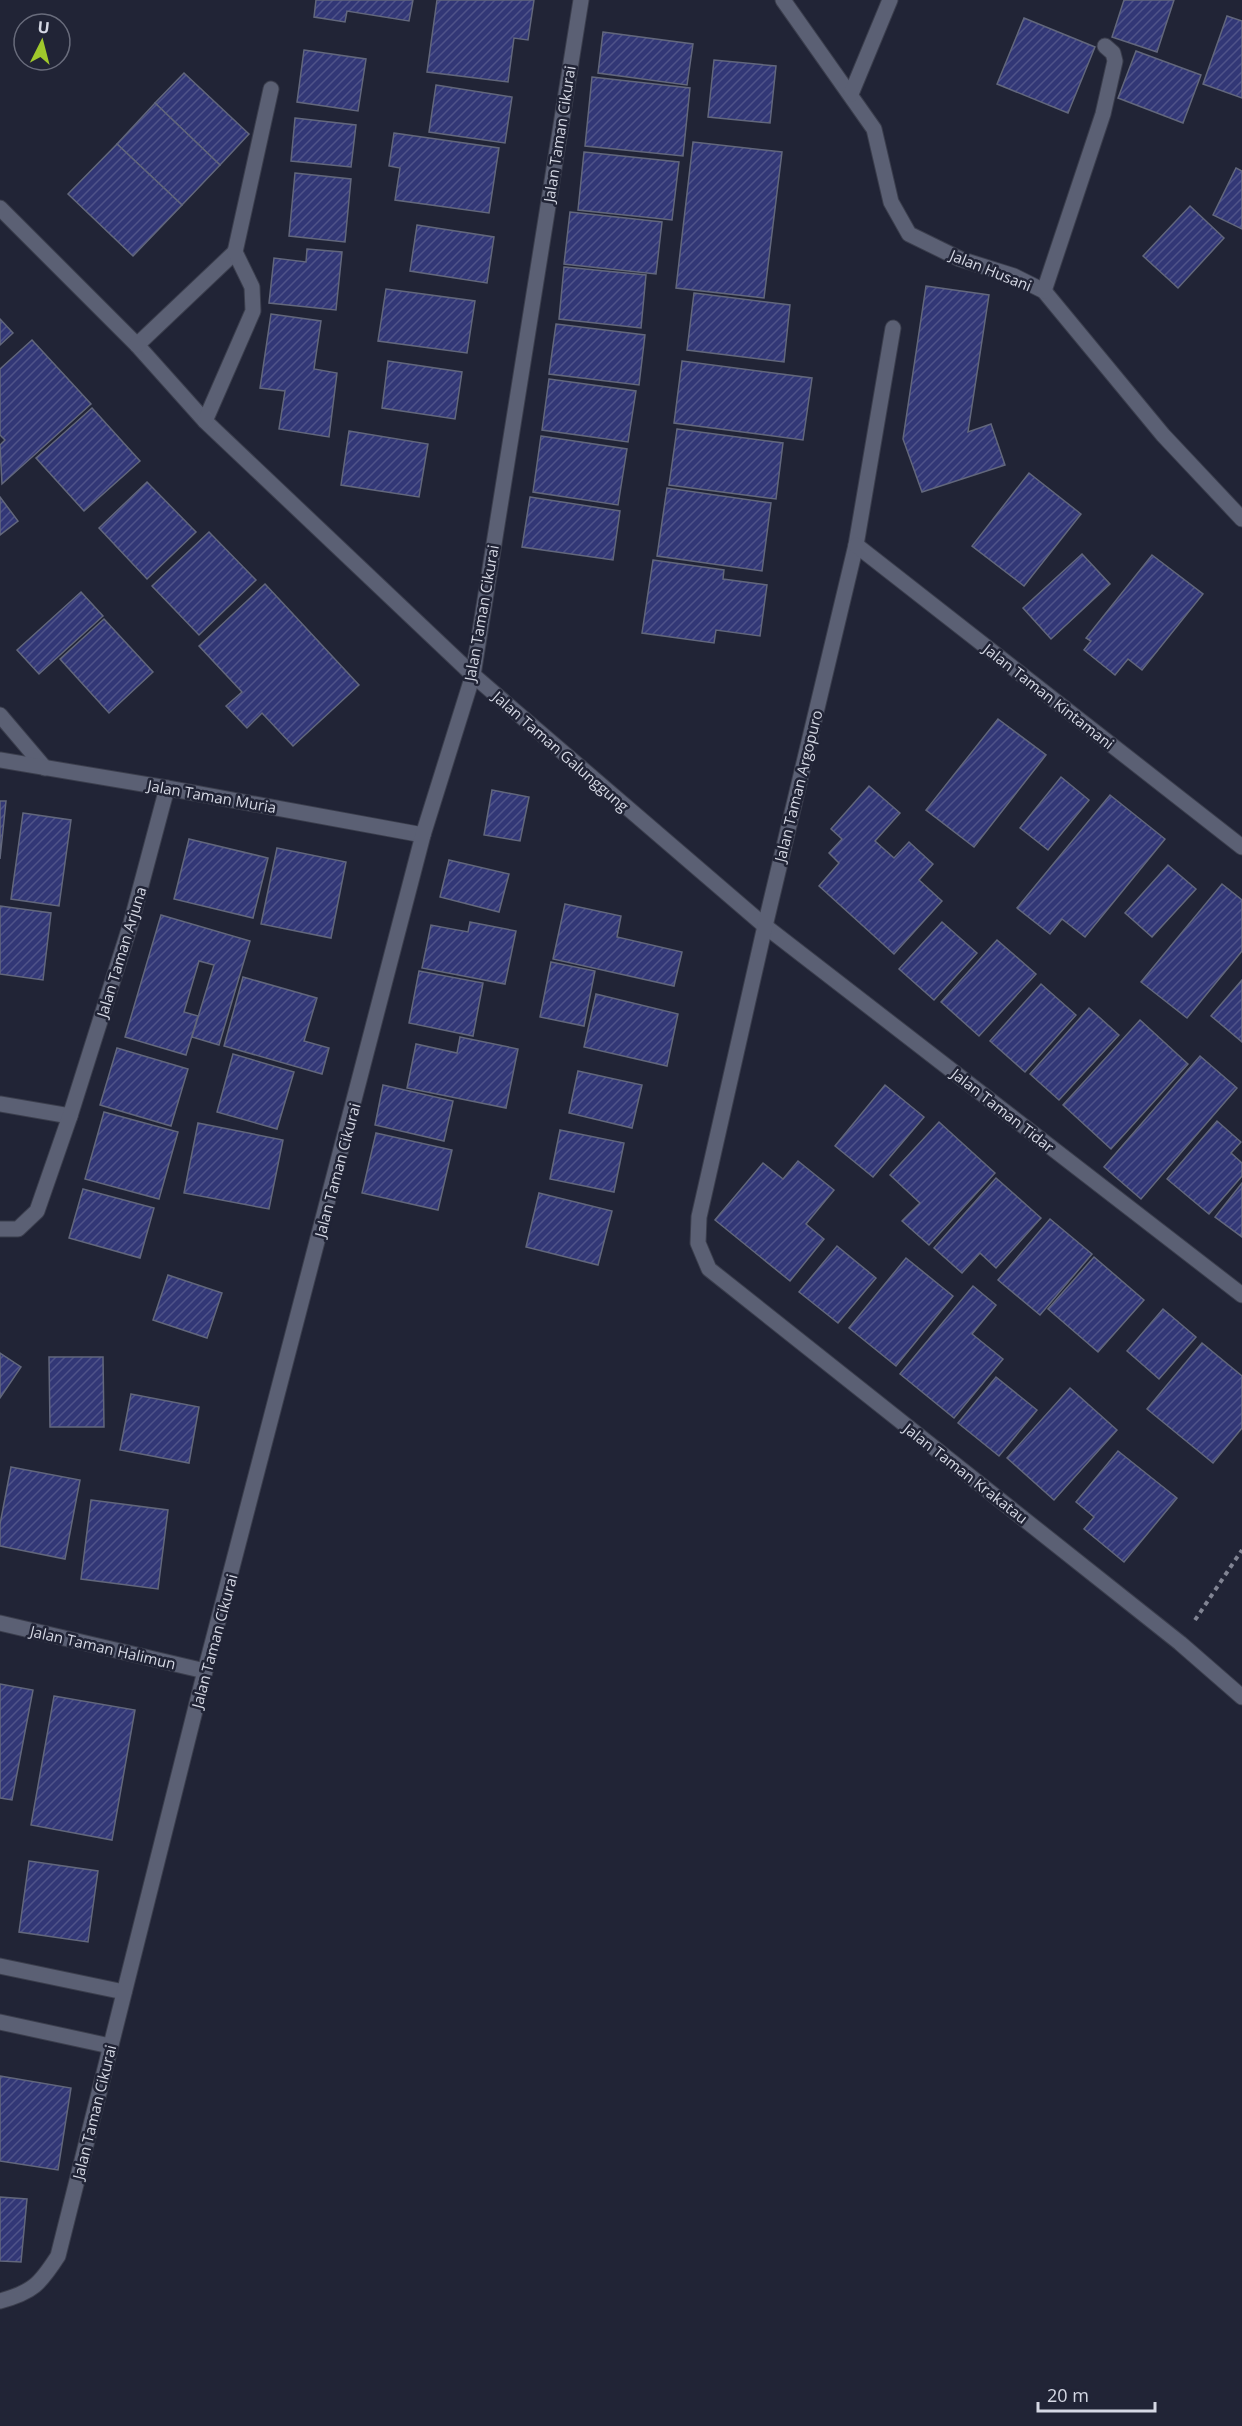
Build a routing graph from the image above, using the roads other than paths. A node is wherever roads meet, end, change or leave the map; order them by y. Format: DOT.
graph roads {
  1 [pos="581,0"];
  2 [pos="783,0"];
  3 [pos="890,0"];
  4 [pos="1105,46"];
  5 [pos="271,89"];
  6 [pos="851,94"];
  7 [pos="0,208"];
  8 [pos="235,252"];
  9 [pos="1044,291"];
  10 [pos="893,328"];
  11 [pos="137,345"];
  12 [pos="205,421"];
  13 [pos="1242,519"];
  14 [pos="856,545"];
  15 [pos="472,675"];
  16 [pos="0,715"];
  17 [pos="0,760"];
  18 [pos="45,768"];
  19 [pos="167,788"];
  20 [pos="423,835"];
  21 [pos="1242,847"];
  22 [pos="765,926"];
  23 [pos="0,1104"];
  24 [pos="70,1116"];
  25 [pos="0,1229"];
  26 [pos="698,1243"];
  27 [pos="1242,1295"];
  28 [pos="0,1623"];
  29 [pos="206,1671"];
  30 [pos="1242,1697"];
  31 [pos="0,1966"];
  32 [pos="124,1992"];
  33 [pos="0,2022"];
  34 [pos="110,2046"];
  35 [pos="0,2301"];
  1 -- 15 [label="street, Jalan Taman Cikurai"];
  2 -- 6 [label="street, Jalan Husani"];
  3 -- 6 [label="street"];
  4 -- 9 [label="street"];
  5 -- 8 [label="street"];
  6 -- 9 [label="street, Jalan Husani"];
  7 -- 11 [label="street, Jalan Taman Galunggung"];
  8 -- 11 [label="street"];
  8 -- 12 [label="street"];
  9 -- 13 [label="street, Jalan Husani"];
  10 -- 14 [label="street, Jalan Taman Argopuro"];
  11 -- 12 [label="street, Jalan Taman Galunggung"];
  12 -- 15 [label="street, Jalan Taman Galunggung"];
  14 -- 21 [label="street, Jalan Taman Kintamani"];
  14 -- 22 [label="street, Jalan Taman Argopuro"];
  15 -- 20 [label="street, Jalan Taman Cikurai"];
  15 -- 22 [label="street, Jalan Taman Galunggung"];
  16 -- 18 [label="street"];
  17 -- 18 [label="street, Jalan Taman Muria"];
  18 -- 19 [label="street, Jalan Taman Muria"];
  19 -- 20 [label="street, Jalan Taman Muria"];
  19 -- 24 [label="street, Jalan Taman Arjuna"];
  20 -- 29 [label="street, Jalan Taman Cikurai"];
  22 -- 26 [label="street, Jalan Taman Argopuro"];
  22 -- 27 [label="street, Jalan Taman Tidar"];
  23 -- 24 [label="street"];
  24 -- 25 [label="street, Jalan Taman Arjuna"];
  26 -- 30 [label="street, Jalan Taman Krakatau"];
  28 -- 29 [label="street, Jalan Taman Halimun"];
  29 -- 32 [label="street, Jalan Taman Cikurai"];
  31 -- 32 [label="street"];
  32 -- 34 [label="street, Jalan Taman Cikurai"];
  33 -- 34 [label="street"];
  34 -- 35 [label="street, Jalan Taman Cikurai"];
}
